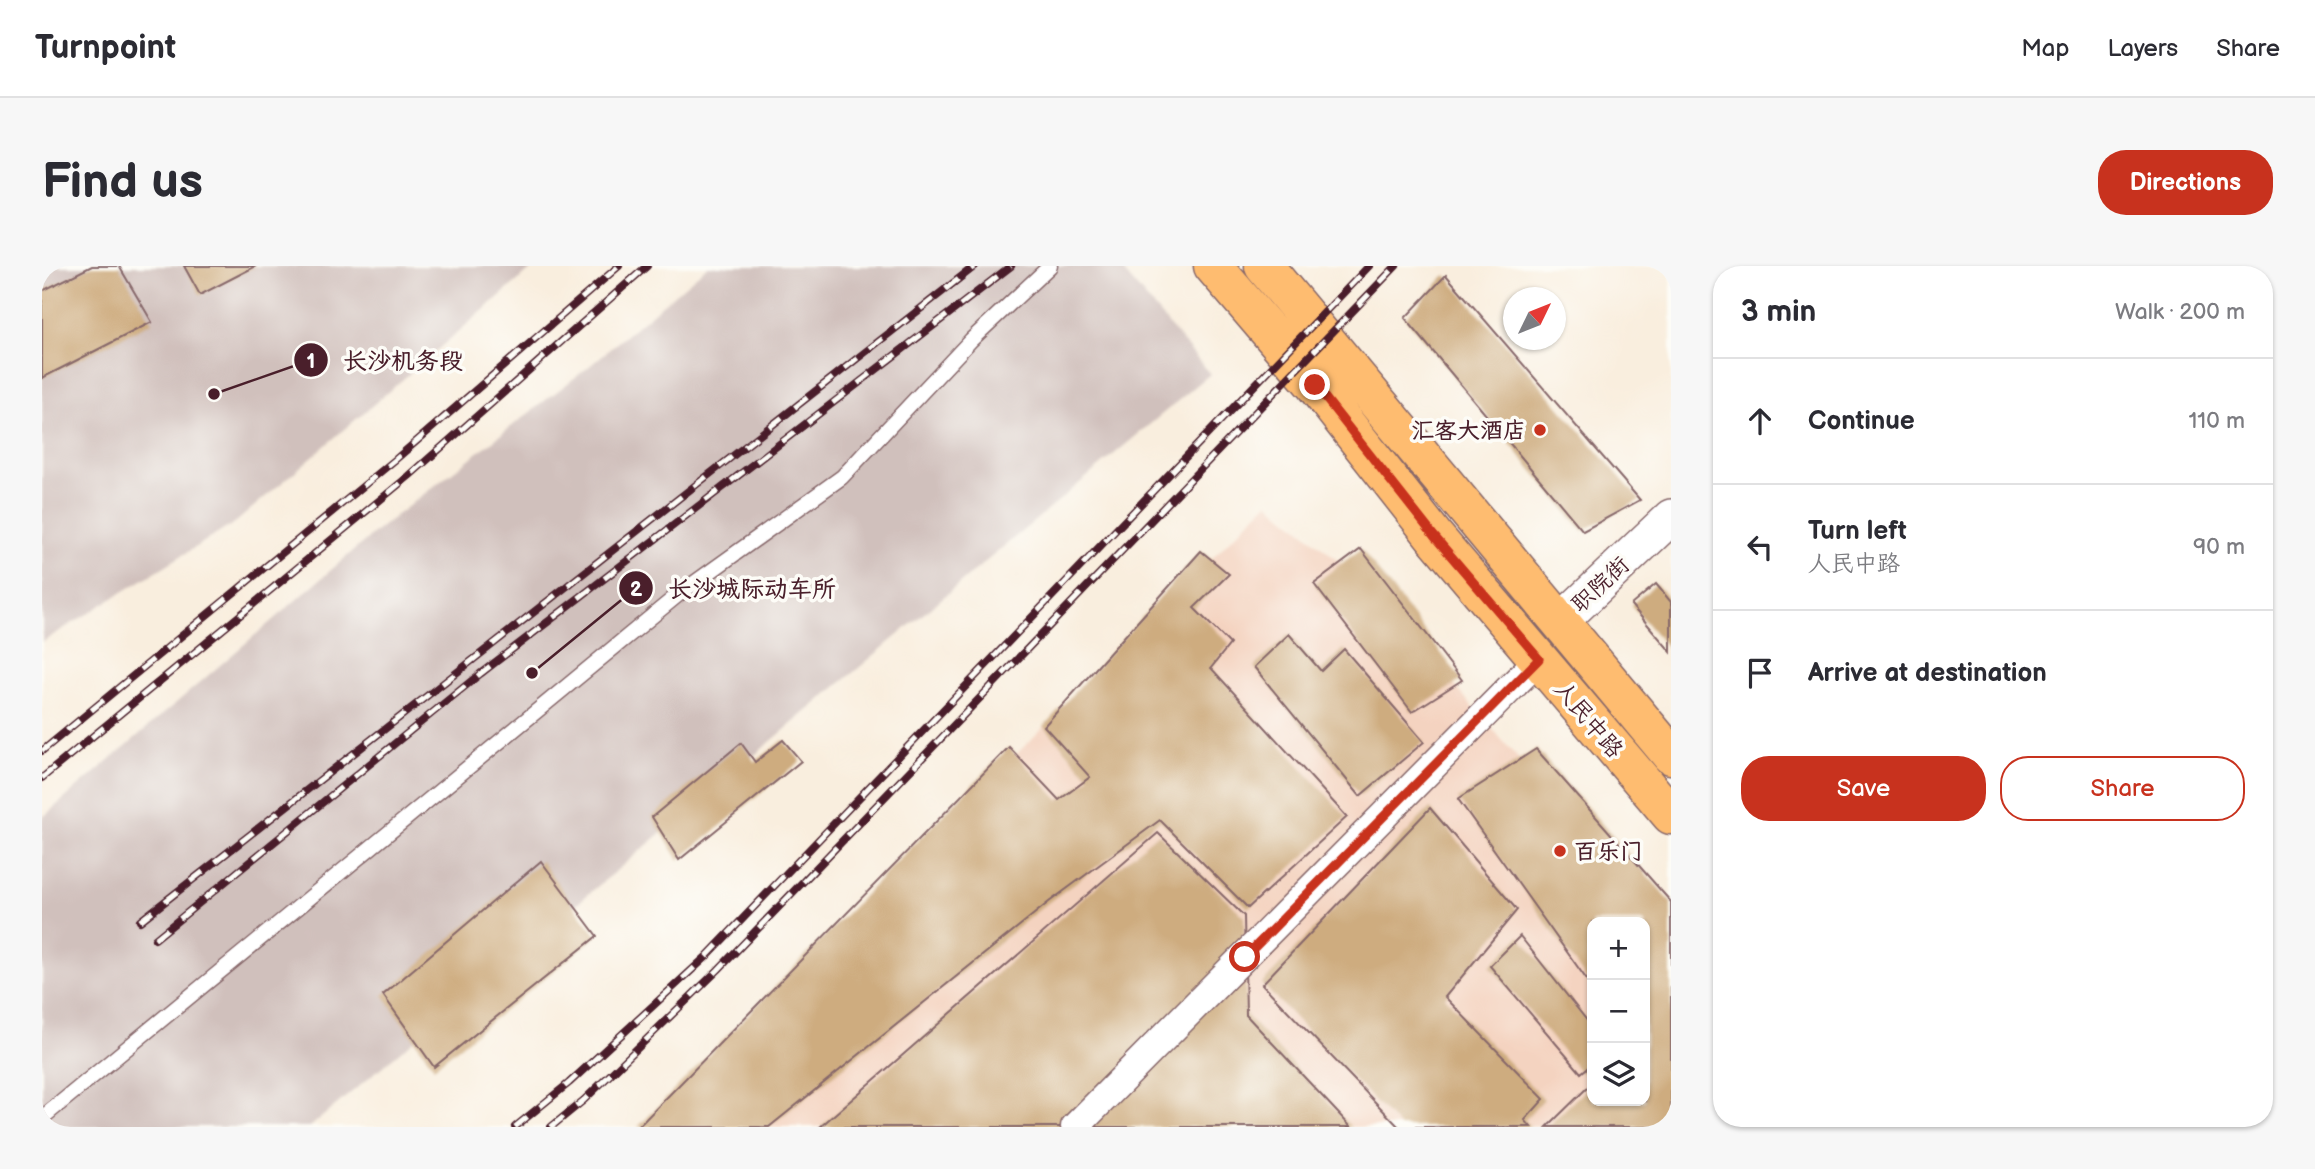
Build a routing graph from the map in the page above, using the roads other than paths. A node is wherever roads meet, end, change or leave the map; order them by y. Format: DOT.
graph roads {
  1 [pos="1050,266"];
  2 [pos="1213,266"];
  3 [pos="1264,266"];
  4 [pos="1671,517"];
  5 [pos="1560,622"];
  6 [pos="1539,659"];
  7 [pos="1671,755"];
  8 [pos="1671,815"];
  9 [pos="42,1118"];
  10 [pos="1075,1127"];
  1 -- 9 [label="lane"];
  2 -- 6 [label="main road, 人民中路"];
  3 -- 5 [label="main road, 人民中路"];
  4 -- 5 [label="street, 职院街"];
  5 -- 7 [label="main road, 人民中路"];
  6 -- 8 [label="main road, 人民中路"];
  6 -- 10 [label="street"];
}
